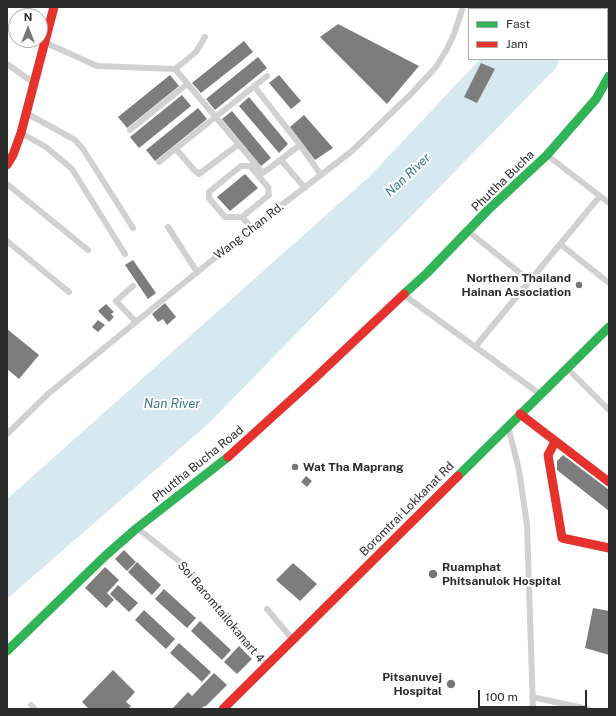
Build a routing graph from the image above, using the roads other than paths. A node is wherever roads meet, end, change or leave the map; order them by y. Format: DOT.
graph roads {
  1 [pos="54,7"];
  2 [pos="463,7"];
  3 [pos="48,28"];
  4 [pos="205,37"];
  5 [pos="48,44"];
  6 [pos="43,48"];
  7 [pos="7,64"];
  8 [pos="175,69"];
  9 [pos="267,76"];
  10 [pos="609,76"];
  11 [pos="34,83"];
  12 [pos="187,84"];
  13 [pos="254,86"];
  14 [pos="26,113"];
  15 [pos="216,117"];
  16 [pos="130,130"];
  17 [pos="21,133"];
  18 [pos="239,144"];
  19 [pos="300,145"];
  20 [pos="176,149"];
  21 [pos="547,155"];
  22 [pos="281,160"];
  23 [pos="159,162"];
  24 [pos="7,165"];
  25 [pos="322,175"];
  26 [pos="7,184"];
  27 [pos="305,188"];
  28 [pos="600,196"];
  29 [pos="609,203"];
  30 [pos="242,216"];
  31 [pos="168,227"];
  32 [pos="132,228"];
  33 [pos="252,228"];
  34 [pos="468,231"];
  35 [pos="7,241"];
  36 [pos="560,244"];
  37 [pos="88,250"];
  38 [pos="125,254"];
  39 [pos="197,272"];
  40 [pos="530,281"];
  41 [pos="609,283"];
  42 [pos="132,286"];
  43 [pos="69,292"];
  44 [pos="404,295"];
  45 [pos="136,322"];
  46 [pos="609,327"];
  47 [pos="475,346"];
  48 [pos="566,368"];
  49 [pos="540,394"];
  50 [pos="609,410"];
  51 [pos="520,414"];
  52 [pos="508,426"];
  53 [pos="7,434"];
  54 [pos="555,442"];
  55 [pos="609,482"];
  56 [pos="137,528"];
  57 [pos="609,548"];
  58 [pos="267,609"];
  59 [pos="293,640"];
  60 [pos="7,651"];
  61 [pos="267,666"];
  62 [pos="532,697"];
  63 [pos="226,708"];
  64 [pos="533,709"];
  65 [pos="588,709"];
  1 -- 3 [label="street"];
  2 -- 25 [label="street, Wang Chan Rd."];
  4 -- 8 [label="street"];
  5 -- 8 [label="street"];
  6 -- 11 [label="street"];
  7 -- 11 [label="street"];
  8 -- 12 [label="street"];
  9 -- 13 [label="street"];
  10 -- 21 [label="street, Phuttha Bucha"];
  11 -- 14 [label="street"];
  12 -- 15 [label="street"];
  12 -- 16 [label="street"];
  13 -- 15 [label="street"];
  13 -- 19 [label="street"];
  14 -- 17 [label="street"];
  14 -- 32 [label="street"];
  15 -- 18 [label="street"];
  15 -- 20 [label="street"];
  17 -- 24 [label="street"];
  17 -- 38 [label="street"];
  18 -- 20 [label="street"];
  18 -- 22 [label="street"];
  19 -- 22 [label="street"];
  19 -- 25 [label="street"];
  20 -- 23 [label="street"];
  21 -- 28 [label="street"];
  21 -- 34 [label="street, Phuttha Bucha"];
  22 -- 27 [label="street"];
  25 -- 27 [label="street, Wang Chan Rd."];
  26 -- 37 [label="street"];
  27 -- 33 [label="street, Wang Chan Rd."];
  28 -- 29 [label="street"];
  28 -- 36 [label="street"];
  30 -- 30 [label="street"];
  30 -- 33 [label="street"];
  31 -- 39 [label="street"];
  33 -- 39 [label="street, Wang Chan Rd."];
  34 -- 40 [label="street"];
  34 -- 44 [label="street, Phuttha Bucha"];
  35 -- 43 [label="street"];
  36 -- 40 [label="street"];
  36 -- 41 [label="street"];
  39 -- 45 [label="street, Wang Chan Rd."];
  40 -- 47 [label="street"];
  42 -- 45 [label="street"];
  44 -- 47 [label="street"];
  44 -- 56 [label="street, Phuttha Bucha Road"];
  45 -- 53 [label="street, Wang Chan Rd."];
  46 -- 48 [label="street, Boromtrai Lokkanat Rd"];
  47 -- 49 [label="street"];
  48 -- 49 [label="street, Boromtrai Lokkanat Rd"];
  48 -- 50 [label="street"];
  49 -- 51 [label="street, Boromtrai Lokkanat Rd"];
  51 -- 52 [label="street, Boromtrai Lokkanat Rd"];
  51 -- 54 [label="street"];
  52 -- 59 [label="street, Boromtrai Lokkanat Rd"];
  52 -- 62 [label="street"];
  54 -- 55 [label="street"];
  54 -- 57 [label="street"];
  56 -- 60 [label="street, Phuttha Bucha Road"];
  56 -- 61 [label="street, Soi Baromtailokanart 4"];
  58 -- 59 [label="street"];
  59 -- 61 [label="street, Boromtrai Lokkanat Rd"];
  61 -- 63 [label="street, Boromtrai Lokkanat Rd"];
  62 -- 64 [label="street"];
  62 -- 65 [label="street"];
}
